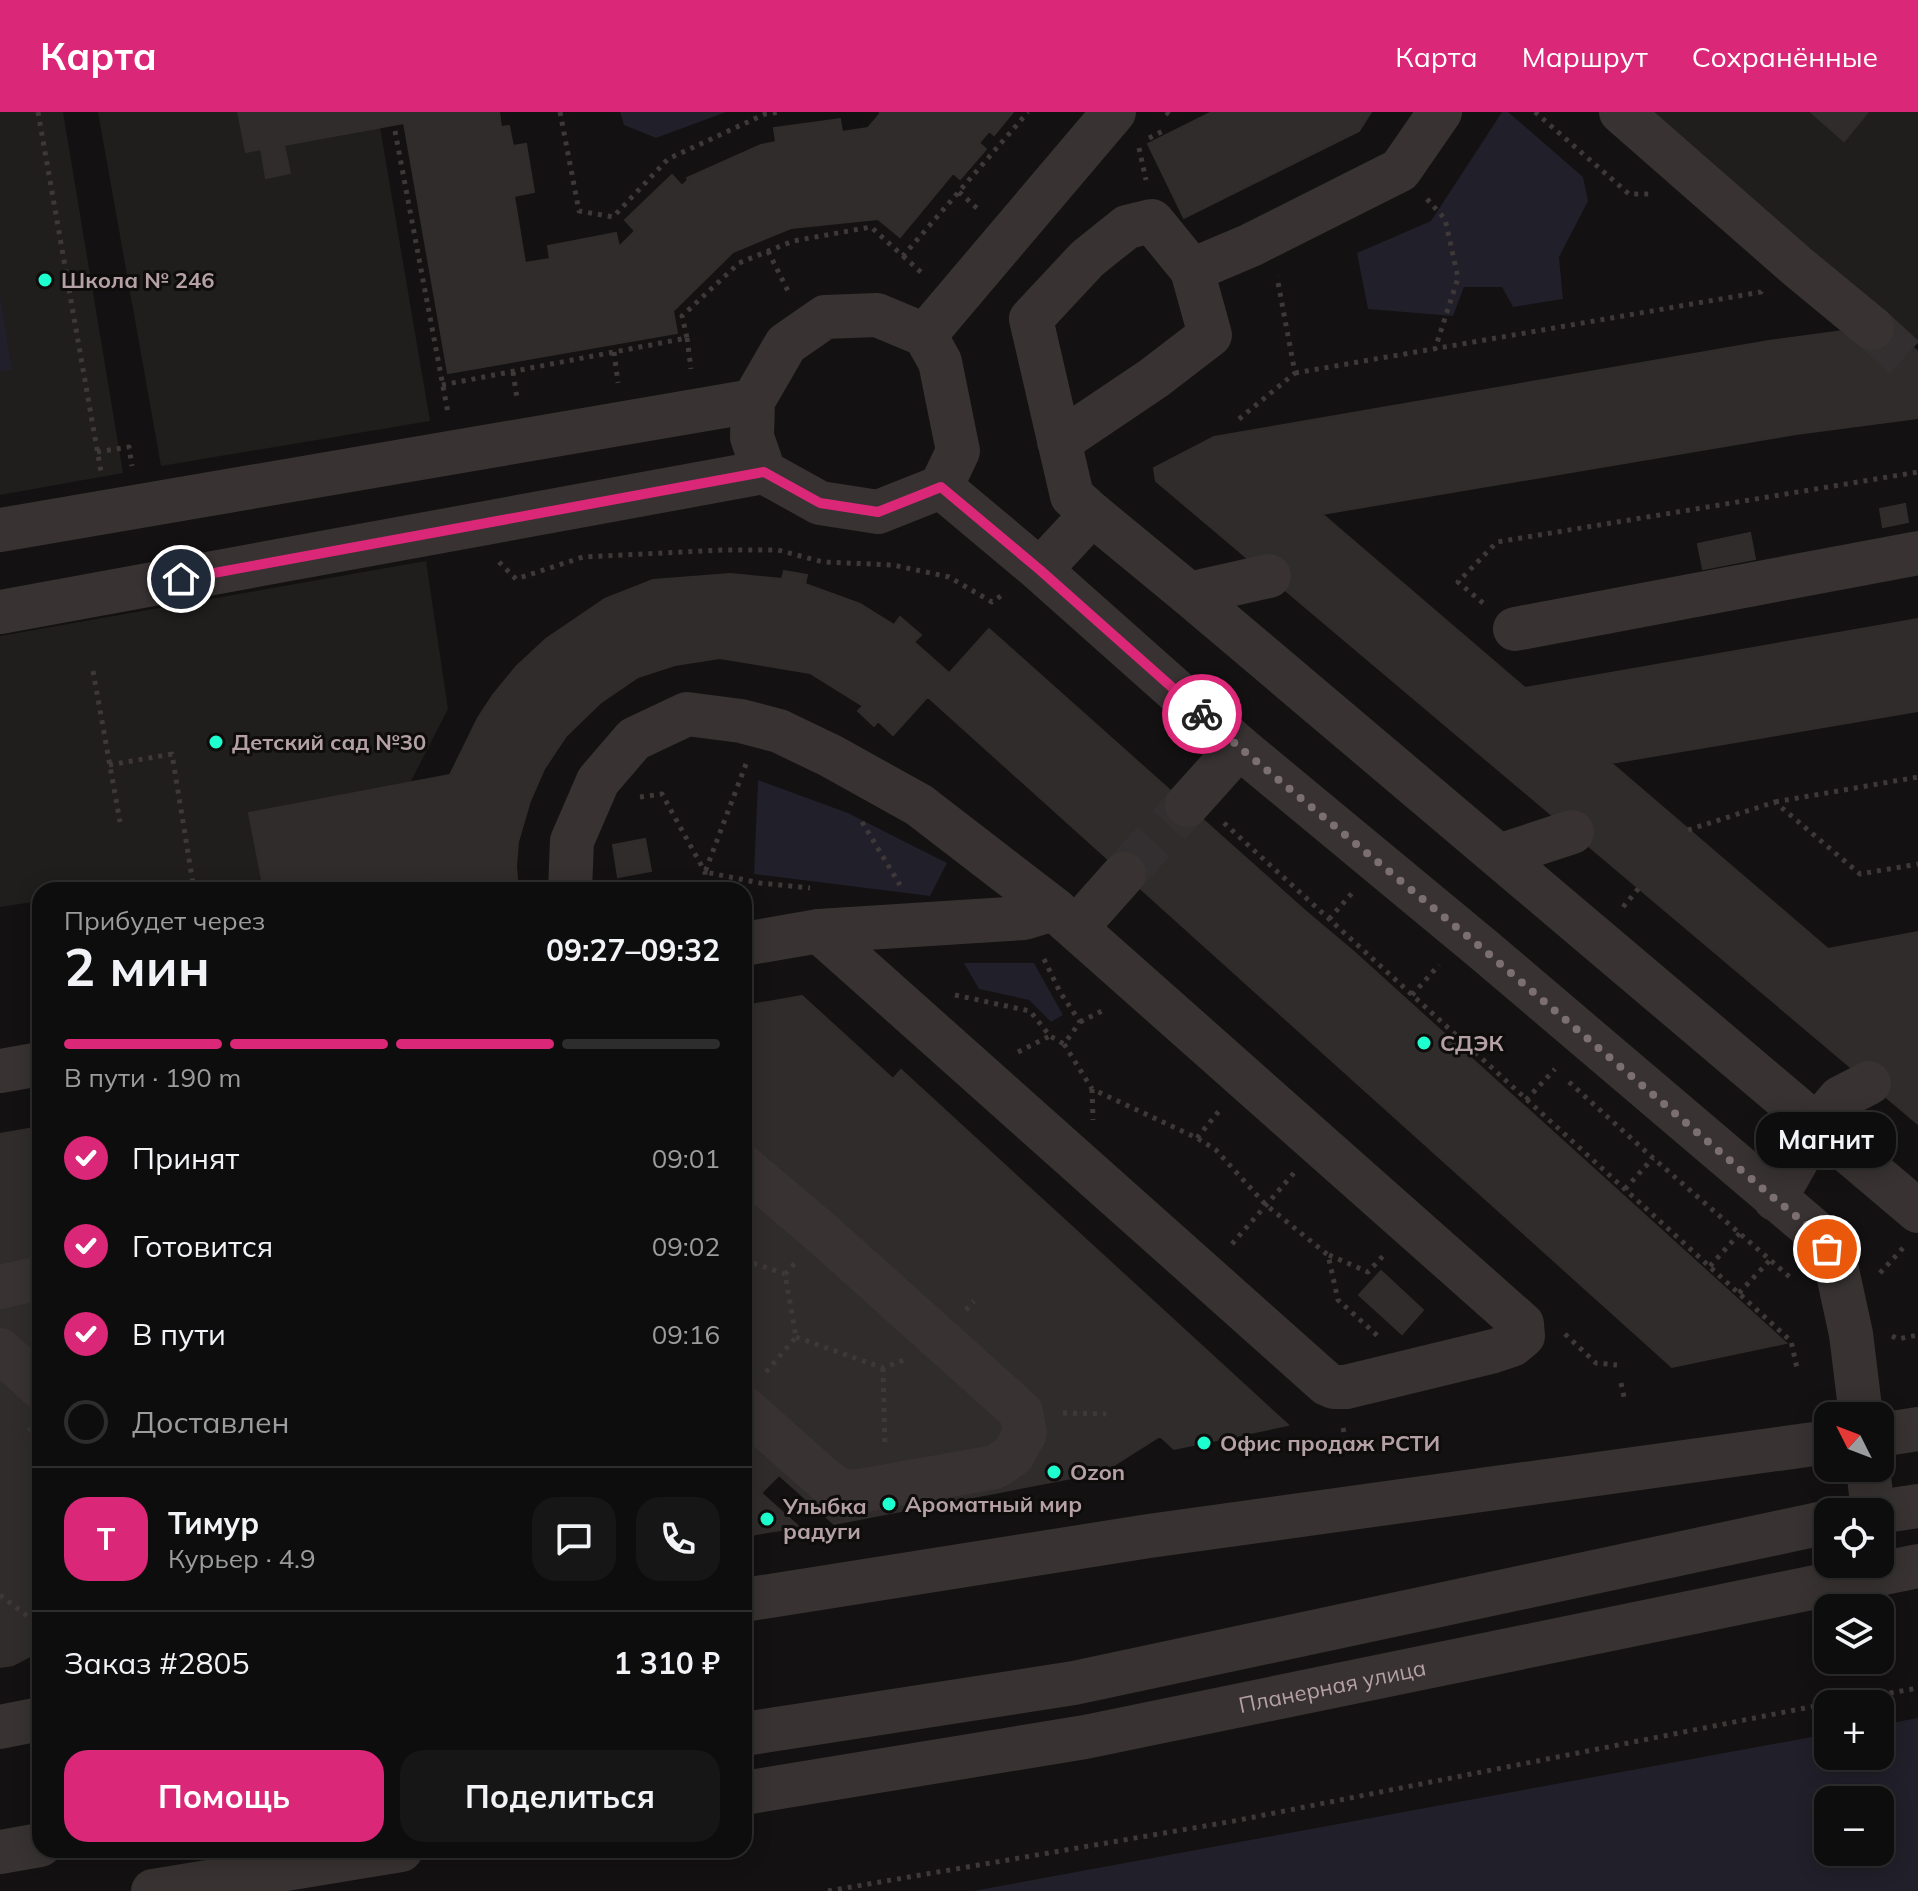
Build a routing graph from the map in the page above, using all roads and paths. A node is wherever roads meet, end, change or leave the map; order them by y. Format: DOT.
graph roads {
  1 [pos="38,112"];
  2 [pos="560,112"];
  3 [pos="782,112"];
  4 [pos="1028,112"];
  5 [pos="1440,112"];
  6 [pos="1621,112"];
  7 [pos="1130,126"];
  8 [pos="395,131"];
  9 [pos="1163,131"];
  10 [pos="1400,170"];
  11 [pos="768,251"];
  12 [pos="903,256"];
  13 [pos="1192,270"];
  14 [pos="925,275"];
  15 [pos="1769,282"];
  16 [pos="792,297"];
  17 [pos="1872,328"];
  18 [pos="925,335"];
  19 [pos="687,338"];
  20 [pos="1435,349"];
  21 [pos="1295,373"];
  22 [pos="692,377"];
  23 [pos="442,385"];
  24 [pos="753,401"];
  25 [pos="449,421"];
  26 [pos="1059,442"];
  27 [pos="119,449"];
  28 [pos="97,452"];
  29 [pos="764,472"];
  30 [pos="102,477"];
  31 [pos="941,487"];
  32 [pos="1092,514"];
  33 [pos="0,530"];
  34 [pos="489,553"];
  35 [pos="1918,553"];
  36 [pos="1040,570"];
  37 [pos="1269,576"];
  38 [pos="1189,594"];
  39 [pos="992,602"];
  40 [pos="0,612"];
  41 [pos="1515,629"];
  42 [pos="93,671"];
  43 [pos="760,726"];
  44 [pos="1239,747"];
  45 [pos="109,765"];
  46 [pos="1918,777"];
  47 [pos="875,781"];
  48 [pos="1190,801"];
  49 [pos="1775,802"];
  50 [pos="588,804"];
  51 [pos="120,822"];
  52 [pos="1688,830"];
  53 [pos="1572,832"];
  54 [pos="1499,856"];
  55 [pos="1918,864"];
  56 [pos="705,872"];
  57 [pos="1124,874"];
  58 [pos="193,882"];
  59 [pos="570,882"];
  60 [pos="705,882"];
  61 [pos="1359,885"];
  62 [pos="900,887"];
  63 [pos="820,910"];
  64 [pos="1051,918"];
  65 [pos="1329,919"];
  66 [pos="752,940"];
  67 [pos="1448,972"];
  68 [pos="952,995"];
  69 [pos="1412,995"];
  70 [pos="1064,1044"];
  71 [pos="1544,1059"];
  72 [pos="32,1065"];
  73 [pos="0,1071"];
  74 [pos="1566,1079"];
  75 [pos="1869,1083"];
  76 [pos="1526,1100"];
  77 [pos="1817,1125"];
  78 [pos="1320,1143"];
  79 [pos="1653,1158"];
  80 [pos="752,1174"];
  81 [pos="1625,1189"];
  82 [pos="1775,1199"];
  83 [pos="1266,1205"];
  84 [pos="1915,1224"];
  85 [pos="1740,1233"];
  86 [pos="823,1234"];
  87 [pos="1771,1259"];
  88 [pos="752,1263"];
  89 [pos="1710,1266"];
  90 [pos="785,1274"];
  91 [pos="1206,1275"];
  92 [pos="32,1280"];
  93 [pos="1793,1280"];
  94 [pos="1871,1283"];
  95 [pos="0,1287"];
  96 [pos="1739,1293"];
  97 [pos="1522,1324"];
  98 [pos="0,1350"];
  99 [pos="1617,1365"];
  100 [pos="883,1368"];
  101 [pos="1797,1368"];
  102 [pos="32,1380"];
  103 [pos="1621,1383"];
  104 [pos="754,1391"];
  105 [pos="1624,1397"];
  106 [pos="1859,1402"];
  107 [pos="1339,1408"];
  108 [pos="1067,1413"];
  109 [pos="1106,1414"];
  110 [pos="1918,1429"];
  111 [pos="1894,1433"];
  112 [pos="1346,1442"];
  113 [pos="1814,1444"];
  114 [pos="886,1485"];
  115 [pos="1918,1506"];
  116 [pos="1894,1509"];
  117 [pos="1814,1525"];
  118 [pos="1918,1566"];
  119 [pos="2,1597"];
  120 [pos="752,1599"];
  121 [pos="32,1620"];
  122 [pos="1918,1688"];
  123 [pos="32,1721"];
  124 [pos="0,1727"];
  125 [pos="752,1733"];
  126 [pos="752,1792"];
  127 [pos="32,1846"];
  128 [pos="0,1852"];
  129 [pos="353,1858"];
  130 [pos="153,1891"];
  131 [pos="828,1891"];
  1 -- 28 [label="path"];
  2 -- 3 [label="path"];
  4 -- 12 [label="path"];
  5 -- 10 [label="street"];
  6 -- 17 [label="street"];
  7 -- 9 [label="path"];
  7 -- 18 [label="street"];
  8 -- 23 [label="path"];
  10 -- 13 [label="street"];
  10 -- 20 [label="path"];
  11 -- 12 [label="path"];
  11 -- 16 [label="path"];
  11 -- 19 [label="path"];
  12 -- 14 [label="path"];
  13 -- 26 [label="street"];
  13 -- 26 [label="street"];
  15 -- 20 [label="path"];
  18 -- 24 [label="street"];
  18 -- 31 [label="street"];
  19 -- 22 [label="path"];
  19 -- 23 [label="path"];
  20 -- 21 [label="path"];
  23 -- 25 [label="path"];
  24 -- 29 [label="street"];
  24 -- 33 [label="street"];
  26 -- 32 [label="street"];
  27 -- 28 [label="path"];
  28 -- 30 [label="path"];
  29 -- 31 [label="street"];
  29 -- 40 [label="street"];
  31 -- 36 [label="street"];
  32 -- 36 [label="street"];
  32 -- 38 [label="street"];
  34 -- 39 [label="path"];
  35 -- 41 [label="street"];
  36 -- 44 [label="street"];
  37 -- 38 [label="street"];
  38 -- 54 [label="street"];
  42 -- 45 [label="path"];
  43 -- 47 [label="street"];
  43 -- 50 [label="street"];
  43 -- 56 [label="path"];
  44 -- 48 [label="street"];
  44 -- 82 [label="street"];
  45 -- 51 [label="path"];
  45 -- 58 [label="path"];
  46 -- 49 [label="path"];
  47 -- 62 [label="path"];
  47 -- 64 [label="street"];
  48 -- 65 [label="path"];
  49 -- 52 [label="path"];
  49 -- 55 [label="path"];
  50 -- 56 [label="path"];
  50 -- 59 [label="street"];
  53 -- 54 [label="street"];
  54 -- 77 [label="street"];
  56 -- 60 [label="path"];
  56 -- 63 [label="path"];
  57 -- 64 [label="street"];
  61 -- 65 [label="path"];
  63 -- 64 [label="street"];
  63 -- 66 [label="street"];
  63 -- 91 [label="street"];
  64 -- 70 [label="path"];
  64 -- 78 [label="street"];
  65 -- 69 [label="path"];
  67 -- 69 [label="path"];
  68 -- 70 [label="path"];
  69 -- 76 [label="path"];
  70 -- 83 [label="path"];
  71 -- 76 [label="path"];
  72 -- 73 [label="street"];
  74 -- 79 [label="path"];
  75 -- 77 [label="street"];
  76 -- 81 [label="path"];
  77 -- 82 [label="street"];
  77 -- 84 [label="street"];
  78 -- 83 [label="path"];
  78 -- 97 [label="street"];
  79 -- 81 [label="path"];
  79 -- 85 [label="path"];
  80 -- 86 [label="street"];
  81 -- 89 [label="path"];
  82 -- 106 [label="street"];
  83 -- 91 [label="path"];
  83 -- 107 [label="path"];
  84 -- 94 [label="path"];
  85 -- 87 [label="path"];
  85 -- 89 [label="path"];
  86 -- 90 [label="path"];
  86 -- 114 [label="street"];
  87 -- 93 [label="path"];
  87 -- 96 [label="path"];
  88 -- 90 [label="path"];
  89 -- 96 [label="path"];
  90 -- 104 [label="path"];
  91 -- 107 [label="street"];
  92 -- 95 [label="street"];
  96 -- 101 [label="path"];
  97 -- 99 [label="path"];
  97 -- 107 [label="street"];
  98 -- 102 [label="street"];
  100 -- 114 [label="path"];
  103 -- 105 [label="path"];
  104 -- 114 [label="street"];
  107 -- 112 [label="path"];
  108 -- 109 [label="path"];
  110 -- 111 [label="street"];
  113 -- 120 [label="street"];
  115 -- 116 [label="street"];
  117 -- 125 [label="street"];
  118 -- 126 [label="street, Планерная улица"];
  119 -- 121 [label="path"];
  122 -- 131 [label="path"];
  123 -- 124 [label="street"];
  127 -- 128 [label="street"];
  129 -- 130 [label="street"];
}
